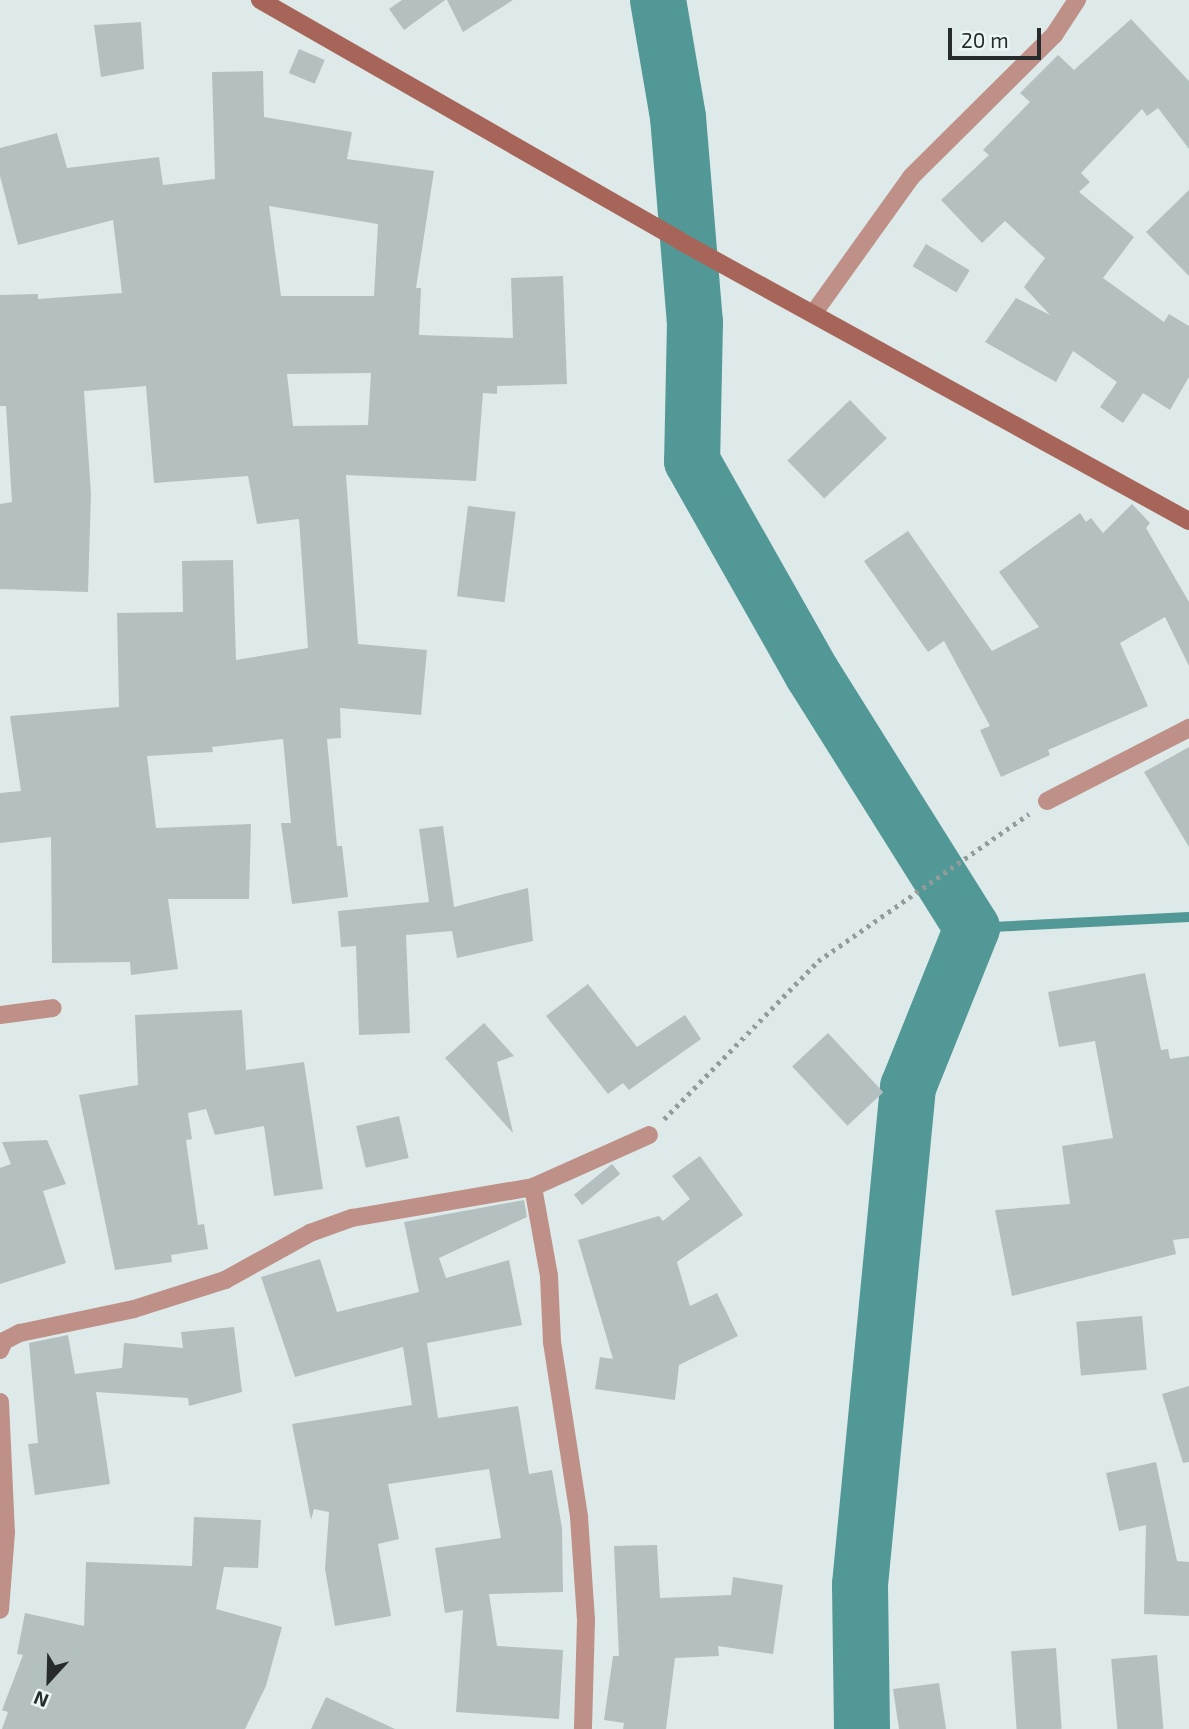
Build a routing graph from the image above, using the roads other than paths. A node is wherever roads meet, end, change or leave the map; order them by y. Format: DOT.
graph roads {
  1 [pos="260,0"];
  2 [pos="1077,0"];
  3 [pos="813,314"];
  4 [pos="1189,521"];
  5 [pos="1189,728"];
  6 [pos="1047,801"];
  7 [pos="53,1008"];
  8 [pos="0,1015"];
  9 [pos="649,1135"];
  10 [pos="533,1187"];
  11 [pos="0,1350"];
  12 [pos="0,1402"];
  13 [pos="0,1610"];
  14 [pos="583,1729"];
  1 -- 3 [label="main road"];
  2 -- 3 [label="street"];
  3 -- 4 [label="main road"];
  5 -- 6 [label="street"];
  7 -- 8 [label="street"];
  9 -- 10 [label="street"];
  10 -- 11 [label="street"];
  10 -- 14 [label="street"];
  12 -- 13 [label="street"];
}
